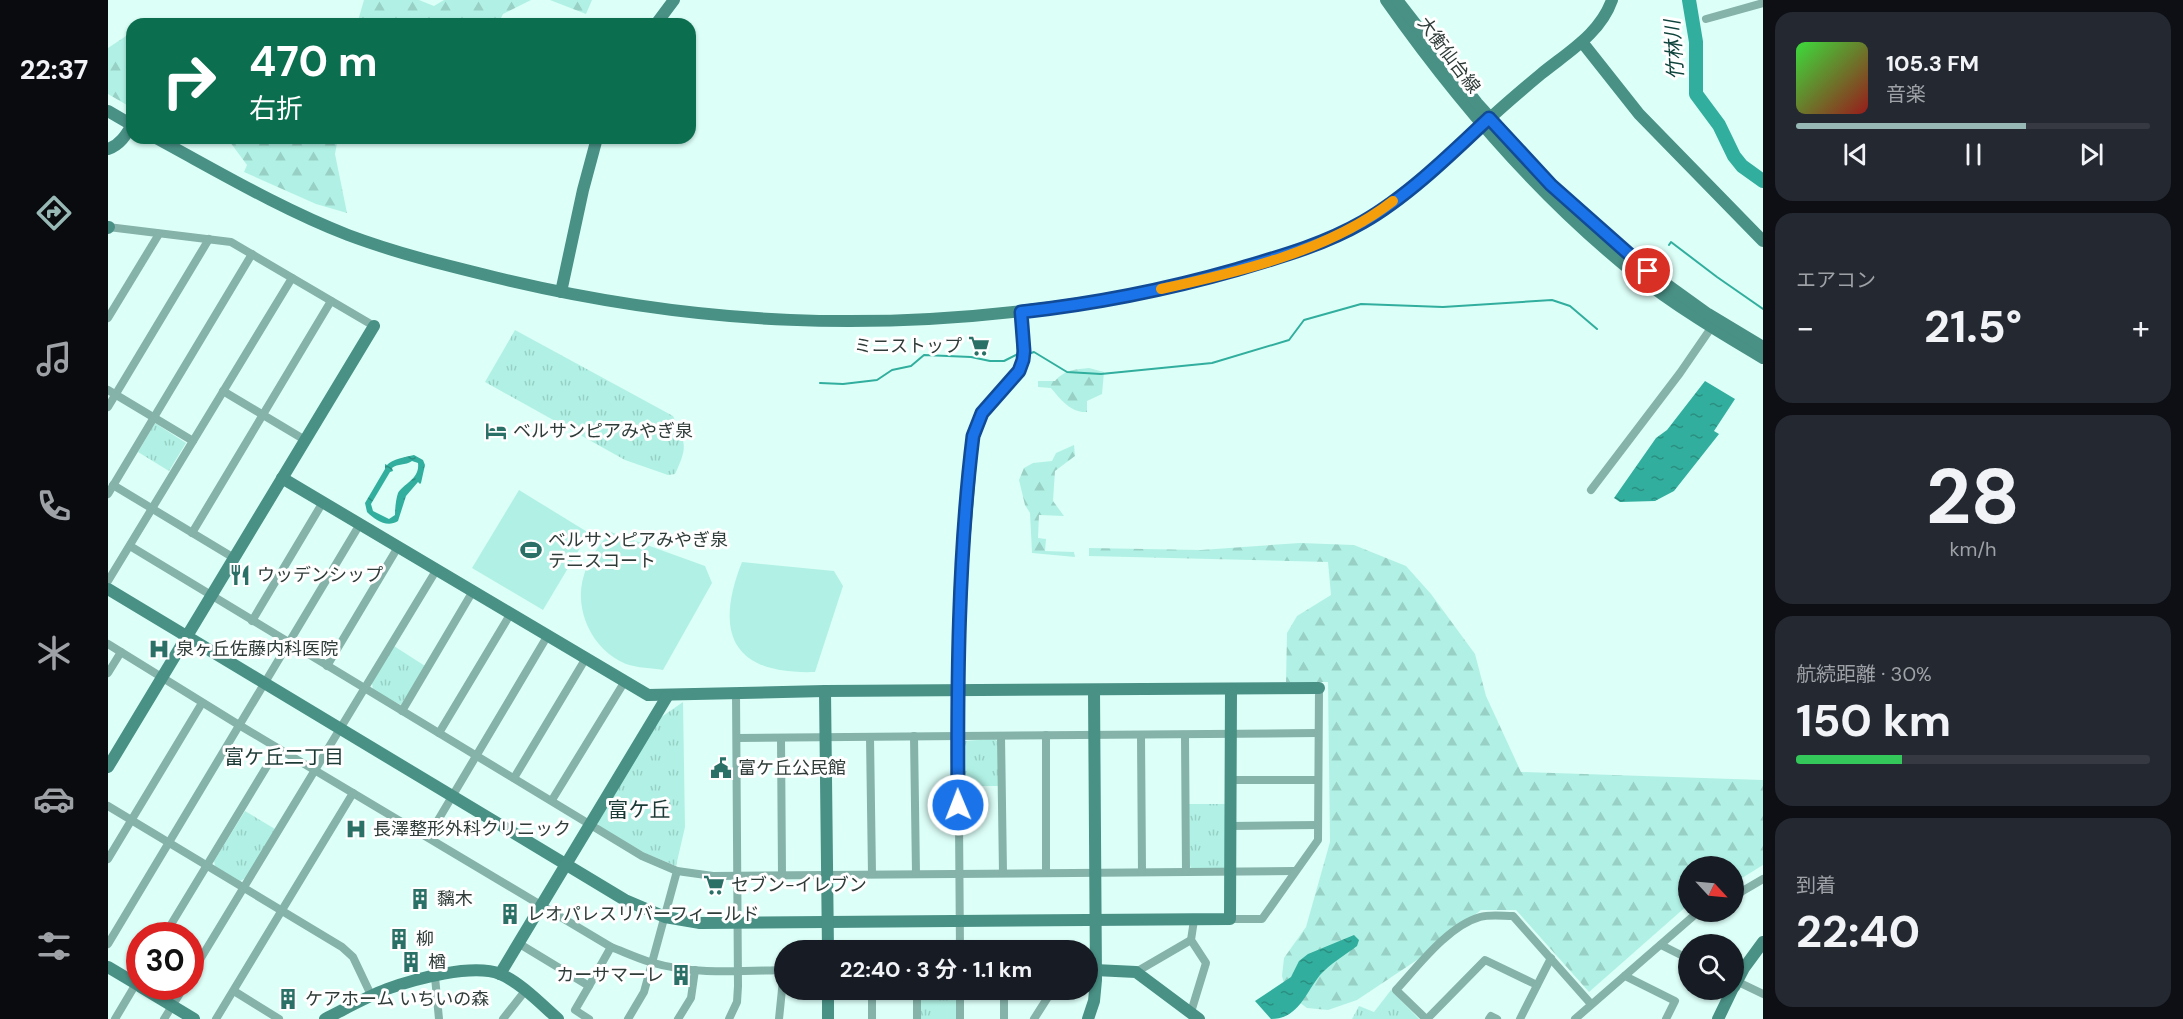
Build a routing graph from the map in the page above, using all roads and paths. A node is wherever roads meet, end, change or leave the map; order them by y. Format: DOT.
graph roads {
  1 [pos="674,0"];
  2 [pos="1386,0"];
  3 [pos="1397,0"];
  4 [pos="1612,0"];
  5 [pos="1763,3"];
  6 [pos="660,18"];
  7 [pos="1706,19"];
  8 [pos="1582,42"];
  9 [pos="108,111"];
  10 [pos="126,122"];
  11 [pos="1485,122"];
  12 [pos="126,135"];
  13 [pos="167,144"];
  14 [pos="595,144"];
  15 [pos="108,149"];
  16 [pos="108,227"];
  17 [pos="159,234"];
  18 [pos="209,239"];
  19 [pos="1763,241"];
  20 [pos="252,254"];
  21 [pos="292,278"];
  22 [pos="561,292"];
  23 [pos="331,301"];
  24 [pos="1021,312"];
  25 [pos="108,318"];
  26 [pos="374,326"];
  27 [pos="1711,328"];
  28 [pos="1763,347"];
  29 [pos="1763,358"];
  30 [pos="223,391"];
  31 [pos="112,393"];
  32 [pos="108,407"];
  33 [pos="263,415"];
  34 [pos="153,417"];
  35 [pos="305,440"];
  36 [pos="193,441"];
  37 [pos="282,478"];
  38 [pos="114,484"];
  39 [pos="1591,490"];
  40 [pos="108,494"];
  41 [pos="323,502"];
  42 [pos="152,509"];
  43 [pos="360,524"];
  44 [pos="192,533"];
  45 [pos="130,546"];
  46 [pos="398,547"];
  47 [pos="234,558"];
  48 [pos="437,569"];
  49 [pos="108,581"];
  50 [pos="108,589"];
  51 [pos="473,591"];
  52 [pos="210,596"];
  53 [pos="511,613"];
  54 [pos="252,621"];
  55 [pos="548,635"];
  56 [pos="187,636"];
  57 [pos="108,644"];
  58 [pos="289,644"];
  59 [pos="121,652"];
  60 [pos="586,658"];
  61 [pos="327,666"];
  62 [pos="108,673"];
  63 [pos="162,677"];
  64 [pos="625,681"];
  65 [pos="265,683"];
  66 [pos="364,688"];
  67 [pos="1318,688"];
  68 [pos="1231,689"];
  69 [pos="1094,690"];
  70 [pos="825,691"];
  71 [pos="958,691"];
  72 [pos="736,692"];
  73 [pos="668,695"];
  74 [pos="202,703"];
  75 [pos="402,711"];
  76 [pos="239,725"];
  77 [pos="339,729"];
  78 [pos="440,733"];
  79 [pos="1318,733"];
  80 [pos="1046,735"];
  81 [pos="1093,735"];
  82 [pos="1141,735"];
  83 [pos="1185,735"];
  84 [pos="1230,735"];
  85 [pos="914,736"];
  86 [pos="957,736"];
  87 [pos="1001,736"];
  88 [pos="825,737"];
  89 [pos="870,737"];
  90 [pos="737,738"];
  91 [pos="781,738"];
  92 [pos="278,748"];
  93 [pos="477,755"];
  94 [pos="108,767"];
  95 [pos="315,770"];
  96 [pos="514,778"];
  97 [pos="1230,780"];
  98 [pos="1318,780"];
  99 [pos="353,793"];
  100 [pos="452,796"];
  101 [pos="552,800"];
  102 [pos="108,806"];
  103 [pos="131,821"];
  104 [pos="590,824"];
  105 [pos="1318,825"];
  106 [pos="1230,826"];
  107 [pos="428,837"];
  108 [pos="169,843"];
  109 [pos="108,859"];
  110 [pos="566,865"];
  111 [pos="206,866"];
  112 [pos="677,871"];
  113 [pos="1186,871"];
  114 [pos="1295,871"];
  115 [pos="1046,872"];
  116 [pos="1094,872"];
  117 [pos="1142,872"];
  118 [pos="1230,872"];
  119 [pos="1003,873"];
  120 [pos="872,874"];
  121 [pos="916,874"];
  122 [pos="959,874"];
  123 [pos="782,875"];
  124 [pos="826,875"];
  125 [pos="738,876"];
  126 [pos="1763,879"];
  127 [pos="243,888"];
  128 [pos="1744,890"];
  129 [pos="541,906"];
  130 [pos="281,911"];
  131 [pos="665,917"];
  132 [pos="1230,919"];
  133 [pos="1095,920"];
  134 [pos="1194,920"];
  135 [pos="960,921"];
  136 [pos="172,922"];
  137 [pos="1687,922"];
  138 [pos="827,923"];
  139 [pos="738,924"];
  140 [pos="828,940"];
  141 [pos="960,940"];
  142 [pos="1093,940"];
  143 [pos="1191,940"];
  144 [pos="1763,942"];
  145 [pos="518,943"];
  146 [pos="108,944"];
  147 [pos="1661,945"];
  148 [pos="611,947"];
  149 [pos="204,953"];
  150 [pos="1678,954"];
  151 [pos="1551,958"];
  152 [pos="652,962"];
  153 [pos="108,967"];
  154 [pos="1744,968"];
  155 [pos="695,970"];
  156 [pos="774,970"];
  157 [pos="1098,970"];
  158 [pos="738,972"];
  159 [pos="1136,972"];
  160 [pos="500,974"];
  161 [pos="1625,976"];
  162 [pos="126,977"];
  163 [pos="435,977"];
  164 [pos="1536,985"];
  165 [pos="589,986"];
  166 [pos="1744,988"];
  167 [pos="234,991"];
  168 [pos="525,992"];
  169 [pos="1763,994"];
  170 [pos="372,997"];
  171 [pos="128,1000"];
  172 [pos="163,1000"];
  173 [pos="176,1000"];
  174 [pos="781,1000"];
  175 [pos="828,1000"];
  176 [pos="872,1000"];
  177 [pos="916,1000"];
  178 [pos="960,1000"];
  179 [pos="1004,1000"];
  180 [pos="1046,1000"];
  181 [pos="1094,1000"];
  182 [pos="1727,1000"];
  183 [pos="1591,1004"];
  184 [pos="172,1006"];
  185 [pos="1195,1016"];
  186 [pos="115,1019"];
  187 [pos="164,1019"];
  188 [pos="194,1019"];
  189 [pos="216,1019"];
  190 [pos="279,1019"];
  191 [pos="325,1019"];
  192 [pos="439,1019"];
  193 [pos="503,1019"];
  194 [pos="558,1019"];
  195 [pos="589,1019"];
  196 [pos="628,1019"];
  197 [pos="678,1019"];
  198 [pos="729,1019"];
  199 [pos="779,1019"];
  200 [pos="828,1019"];
  201 [pos="872,1019"];
  202 [pos="916,1019"];
  203 [pos="960,1019"];
  204 [pos="1004,1019"];
  205 [pos="1034,1019"];
  206 [pos="1088,1019"];
  207 [pos="1427,1019"];
  208 [pos="1489,1019"];
  209 [pos="1497,1019"];
  210 [pos="1520,1019"];
  211 [pos="1575,1019"];
  212 [pos="1666,1019"];
  213 [pos="1718,1019"];
  1 -- 6 [label="street"];
  2 -- 11 [label="street, 大衡仙台線"];
  3 -- 11 [label="street, 大衡仙台線"];
  4 -- 8 [label="street"];
  5 -- 7 [label="street"];
  8 -- 11 [label="street"];
  8 -- 19 [label="street"];
  9 -- 10 [label="street"];
  11 -- 24 [label="street"];
  11 -- 27 [label="street, 大衡仙台線"];
  11 -- 28 [label="street, 大衡仙台線"];
  12 -- 15 [label="street"];
  13 -- 22 [label="street"];
  14 -- 22 [label="street"];
  16 -- 17 [label="street"];
  17 -- 18 [label="street"];
  17 -- 25 [label="street"];
  18 -- 20 [label="street"];
  18 -- 31 [label="street"];
  20 -- 21 [label="street"];
  20 -- 34 [label="street"];
  21 -- 23 [label="street"];
  21 -- 30 [label="street"];
  22 -- 24 [label="street"];
  23 -- 26 [label="street"];
  23 -- 33 [label="street"];
  24 -- 71 [label="street"];
  26 -- 35 [label="street"];
  27 -- 29 [label="street, 大衡仙台線"];
  27 -- 39 [label="street"];
  30 -- 33 [label="street"];
  30 -- 36 [label="street"];
  31 -- 32 [label="street"];
  31 -- 34 [label="street"];
  33 -- 35 [label="street"];
  33 -- 44 [label="street"];
  34 -- 36 [label="street"];
  34 -- 38 [label="street"];
  35 -- 37 [label="street"];
  36 -- 42 [label="street"];
  37 -- 41 [label="street"];
  37 -- 47 [label="street"];
  38 -- 40 [label="street"];
  38 -- 42 [label="street"];
  41 -- 43 [label="street"];
  41 -- 54 [label="street"];
  42 -- 44 [label="street"];
  42 -- 45 [label="street"];
  43 -- 46 [label="street"];
  43 -- 58 [label="street"];
  44 -- 47 [label="street"];
  45 -- 49 [label="street"];
  45 -- 52 [label="street"];
  46 -- 48 [label="street"];
  46 -- 61 [label="street"];
  47 -- 52 [label="street"];
  48 -- 51 [label="street"];
  48 -- 66 [label="street"];
  50 -- 56 [label="street"];
  51 -- 53 [label="street"];
  51 -- 75 [label="street"];
  52 -- 54 [label="street"];
  52 -- 56 [label="street"];
  53 -- 55 [label="street"];
  53 -- 78 [label="street"];
  54 -- 58 [label="street"];
  55 -- 60 [label="street"];
  55 -- 93 [label="street"];
  56 -- 63 [label="street"];
  56 -- 65 [label="street"];
  57 -- 59 [label="street"];
  58 -- 61 [label="street"];
  58 -- 65 [label="street"];
  59 -- 62 [label="street"];
  59 -- 63 [label="street"];
  60 -- 64 [label="street"];
  60 -- 96 [label="street"];
  61 -- 66 [label="street"];
  63 -- 74 [label="street"];
  63 -- 94 [label="street"];
  64 -- 73 [label="street"];
  64 -- 101 [label="street"];
  65 -- 76 [label="street"];
  65 -- 77 [label="street"];
  66 -- 75 [label="street"];
  66 -- 77 [label="street"];
  67 -- 68 [label="street"];
  67 -- 79 [label="street"];
  68 -- 69 [label="street"];
  68 -- 84 [label="street"];
  69 -- 71 [label="street"];
  69 -- 81 [label="street"];
  70 -- 71 [label="street"];
  70 -- 72 [label="street"];
  70 -- 88 [label="street"];
  71 -- 86 [label="street"];
  72 -- 73 [label="street"];
  72 -- 90 [label="street"];
  73 -- 104 [label="street"];
  74 -- 76 [label="street"];
  74 -- 103 [label="street"];
  75 -- 78 [label="street"];
  76 -- 92 [label="street"];
  76 -- 108 [label="street"];
  77 -- 95 [label="street"];
  77 -- 100 [label="street"];
  78 -- 93 [label="street"];
  79 -- 84 [label="street"];
  79 -- 98 [label="street"];
  80 -- 81 [label="street"];
  80 -- 87 [label="street"];
  80 -- 115 [label="street"];
  81 -- 82 [label="street"];
  81 -- 116 [label="street"];
  82 -- 83 [label="street"];
  82 -- 117 [label="street"];
  83 -- 84 [label="street"];
  83 -- 113 [label="street"];
  84 -- 97 [label="street"];
  85 -- 86 [label="street"];
  85 -- 89 [label="street"];
  85 -- 121 [label="street"];
  86 -- 87 [label="street"];
  86 -- 122 [label="street"];
  87 -- 119 [label="street"];
  88 -- 89 [label="street"];
  88 -- 91 [label="street"];
  88 -- 124 [label="street"];
  89 -- 120 [label="street"];
  90 -- 91 [label="street"];
  90 -- 125 [label="street"];
  91 -- 123 [label="street"];
  92 -- 95 [label="street"];
  92 -- 111 [label="street"];
  93 -- 96 [label="street"];
  93 -- 100 [label="street"];
  95 -- 99 [label="street"];
  95 -- 127 [label="street"];
  96 -- 101 [label="street"];
  97 -- 98 [label="street"];
  97 -- 106 [label="street"];
  98 -- 105 [label="street"];
  99 -- 107 [label="street"];
  99 -- 130 [label="street"];
  100 -- 107 [label="street"];
  100 -- 110 [label="street"];
  101 -- 104 [label="street"];
  102 -- 103 [label="street"];
  103 -- 108 [label="street"];
  103 -- 109 [label="street"];
  104 -- 110 [label="street"];
  104 -- 112 [label="street"];
  105 -- 106 [label="street"];
  105 -- 114 [label="street"];
  106 -- 118 [label="street"];
  107 -- 129 [label="street"];
  108 -- 111 [label="street"];
  108 -- 146 [label="street"];
  110 -- 129 [label="street"];
  110 -- 131 [label="street"];
  111 -- 127 [label="street"];
  111 -- 136 [label="street"];
  112 -- 125 [label="street"];
  112 -- 131 [label="street"];
  113 -- 117 [label="street"];
  113 -- 118 [label="street"];
  114 -- 118 [label="street"];
  114 -- 132 [label="street"];
  115 -- 116 [label="street"];
  115 -- 119 [label="street"];
  116 -- 117 [label="street"];
  116 -- 133 [label="street"];
  118 -- 132 [label="street"];
  119 -- 122 [label="street"];
  120 -- 121 [label="street"];
  120 -- 124 [label="street"];
  121 -- 122 [label="street"];
  122 -- 135 [label="street"];
  123 -- 124 [label="street"];
  123 -- 125 [label="street"];
  124 -- 138 [label="street"];
  125 -- 139 [label="street"];
  126 -- 128 [label="street"];
  127 -- 130 [label="street"];
  127 -- 149 [label="street"];
  129 -- 145 [label="street"];
  129 -- 148 [label="street"];
  130 -- 167 [label="street"];
  130 -- 170 [label="street"];
  131 -- 139 [label="street"];
  131 -- 152 [label="street"];
  132 -- 134 [label="street"];
  133 -- 134 [label="street"];
  133 -- 135 [label="street"];
  133 -- 142 [label="street"];
  134 -- 143 [label="street"];
  135 -- 138 [label="street"];
  135 -- 141 [label="street"];
  137 -- 147 [label="street"];
  138 -- 139 [label="street"];
  138 -- 140 [label="street"];
  139 -- 158 [label="street"];
  143 -- 159 [label="street"];
  143 -- 185 [label="street"];
  144 -- 154 [label="street"];
  145 -- 160 [label="street"];
  145 -- 165 [label="street"];
  147 -- 150 [label="street"];
  147 -- 161 [label="street"];
  148 -- 152 [label="street"];
  148 -- 165 [label="street"];
  151 -- 164 [label="street"];
  151 -- 183 [label="street"];
  151 -- 207 [label="street"];
  152 -- 155 [label="street"];
  152 -- 196 [label="street"];
  153 -- 162 [label="street"];
  155 -- 158 [label="street"];
  155 -- 197 [label="street"];
  156 -- 158 [label="street"];
  157 -- 159 [label="street"];
  158 -- 198 [label="street"];
  159 -- 185 [label="street"];
  160 -- 163 [label="street"];
  160 -- 168 [label="street"];
  161 -- 183 [label="street"];
  161 -- 212 [label="street"];
  163 -- 170 [label="street"];
  163 -- 192 [label="street"];
  164 -- 207 [label="street"];
  164 -- 210 [label="street"];
  165 -- 195 [label="street"];
  166 -- 169 [label="street"];
  167 -- 189 [label="street"];
  167 -- 190 [label="street"];
  168 -- 193 [label="street"];
  168 -- 194 [label="street"];
  170 -- 191 [label="street"];
  171 -- 186 [label="street"];
  172 -- 184 [label="street"];
  173 -- 184 [label="street"];
  174 -- 199 [label="street"];
  175 -- 200 [label="street"];
  176 -- 201 [label="street"];
  177 -- 202 [label="street"];
  178 -- 203 [label="street"];
  179 -- 204 [label="street"];
  180 -- 205 [label="street"];
  181 -- 206 [label="street"];
  182 -- 213 [label="street"];
  183 -- 211 [label="street"];
  184 -- 187 [label="street"];
  184 -- 188 [label="street"];
  208 -- 209 [label="street"];
}
